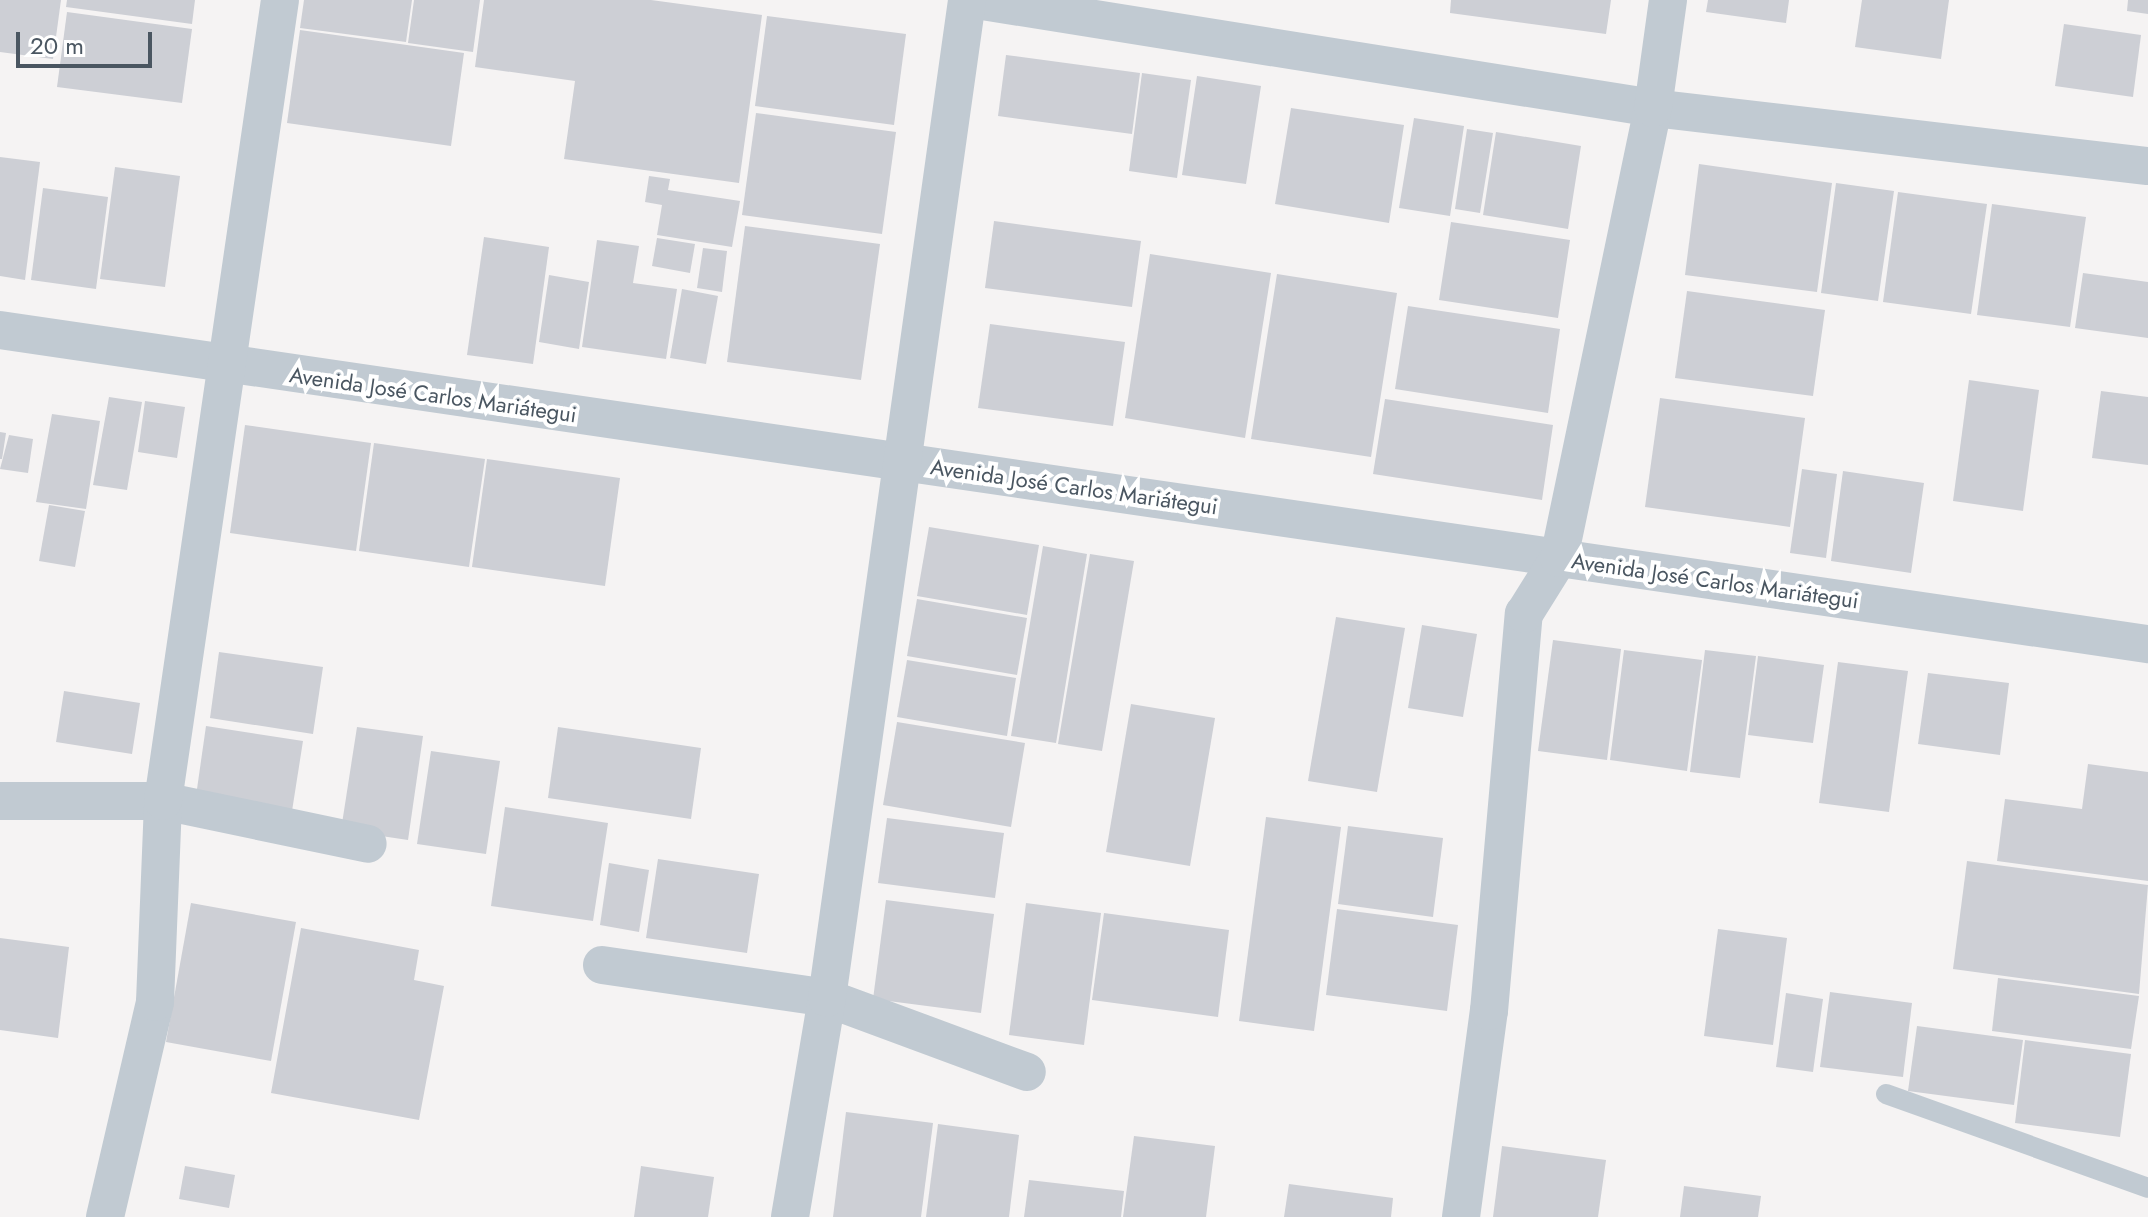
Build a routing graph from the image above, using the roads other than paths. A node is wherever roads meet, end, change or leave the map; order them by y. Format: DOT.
graph roads {
  1 [pos="280,0"];
  2 [pos="967,0"];
  3 [pos="976,0"];
  4 [pos="1668,0"];
  5 [pos="1653,108"];
  6 [pos="2148,166"];
  7 [pos="0,330"];
  8 [pos="226,365"];
  9 [pos="900,462"];
  10 [pos="1559,558"];
  11 [pos="2148,644"];
  12 [pos="0,801"];
  13 [pos="163,801"];
  14 [pos="368,844"];
  15 [pos="602,965"];
  16 [pos="827,998"];
  17 [pos="1027,1072"];
  18 [pos="1886,1094"];
  19 [pos="2148,1188"];
  20 [pos="105,1217"];
  21 [pos="790,1217"];
  22 [pos="1461,1217"];
  1 -- 8 [label="street"];
  2 -- 9 [label="street"];
  3 -- 5 [label="street"];
  4 -- 5 [label="street"];
  5 -- 6 [label="street"];
  5 -- 10 [label="street"];
  7 -- 8 [label="street, Avenida José Carlos Mariátegui"];
  8 -- 9 [label="street, Avenida José Carlos Mariátegui"];
  8 -- 13 [label="street"];
  9 -- 10 [label="street, Avenida José Carlos Mariátegui"];
  9 -- 16 [label="street"];
  10 -- 11 [label="street, Avenida José Carlos Mariátegui"];
  10 -- 22 [label="street"];
  12 -- 13 [label="street"];
  13 -- 14 [label="street"];
  13 -- 20 [label="street"];
  15 -- 16 [label="street"];
  16 -- 17 [label="street"];
  16 -- 21 [label="street"];
  18 -- 19 [label="lane"];
}
